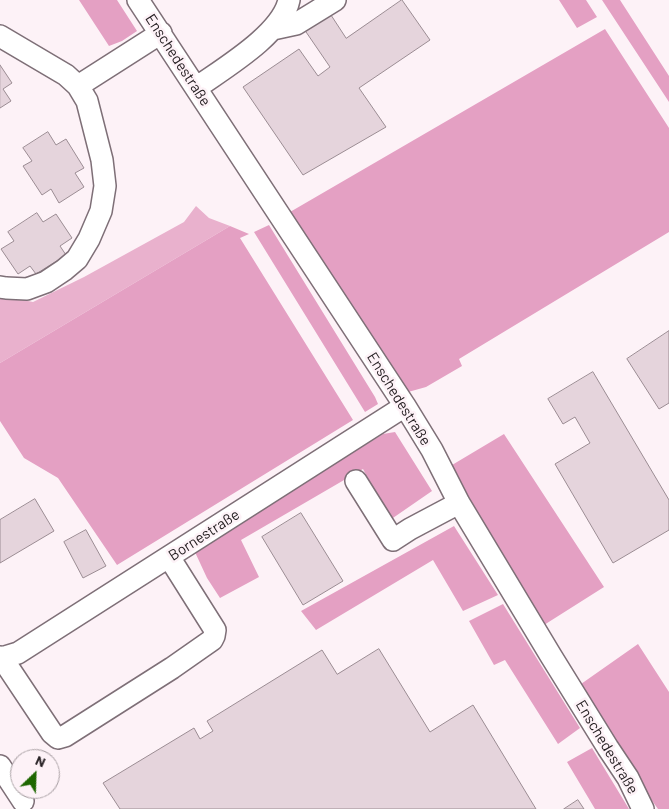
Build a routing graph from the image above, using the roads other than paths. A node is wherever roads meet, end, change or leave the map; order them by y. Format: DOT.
graph roads {
  1 [pos="138,0"];
  2 [pos="289,0"];
  3 [pos="335,0"];
  4 [pos="273,29"];
  5 [pos="161,33"];
  6 [pos="0,36"];
  7 [pos="78,86"];
  8 [pos="196,88"];
  9 [pos="0,287"];
  10 [pos="405,406"];
  11 [pos="356,481"];
  12 [pos="459,502"];
  13 [pos="169,557"];
  14 [pos="1,657"];
  15 [pos="0,766"];
  16 [pos="23,801"];
  17 [pos="643,809"];
  1 -- 5 [label="street, Enschedestraße"];
  2 -- 4 [label="street"];
  3 -- 4 [label="street"];
  4 -- 8 [label="street"];
  5 -- 7 [label="street"];
  5 -- 8 [label="street, Enschedestraße"];
  6 -- 7 [label="street"];
  7 -- 9 [label="street"];
  8 -- 10 [label="street, Enschedestraße"];
  10 -- 12 [label="street, Enschedestraße"];
  10 -- 13 [label="street, Bornestraße"];
  11 -- 12 [label="street"];
  12 -- 17 [label="street, Enschedestraße"];
  13 -- 14 [label="street, Bornestraße"];
  13 -- 14 [label="street"];
  15 -- 16 [label="street"];
}
